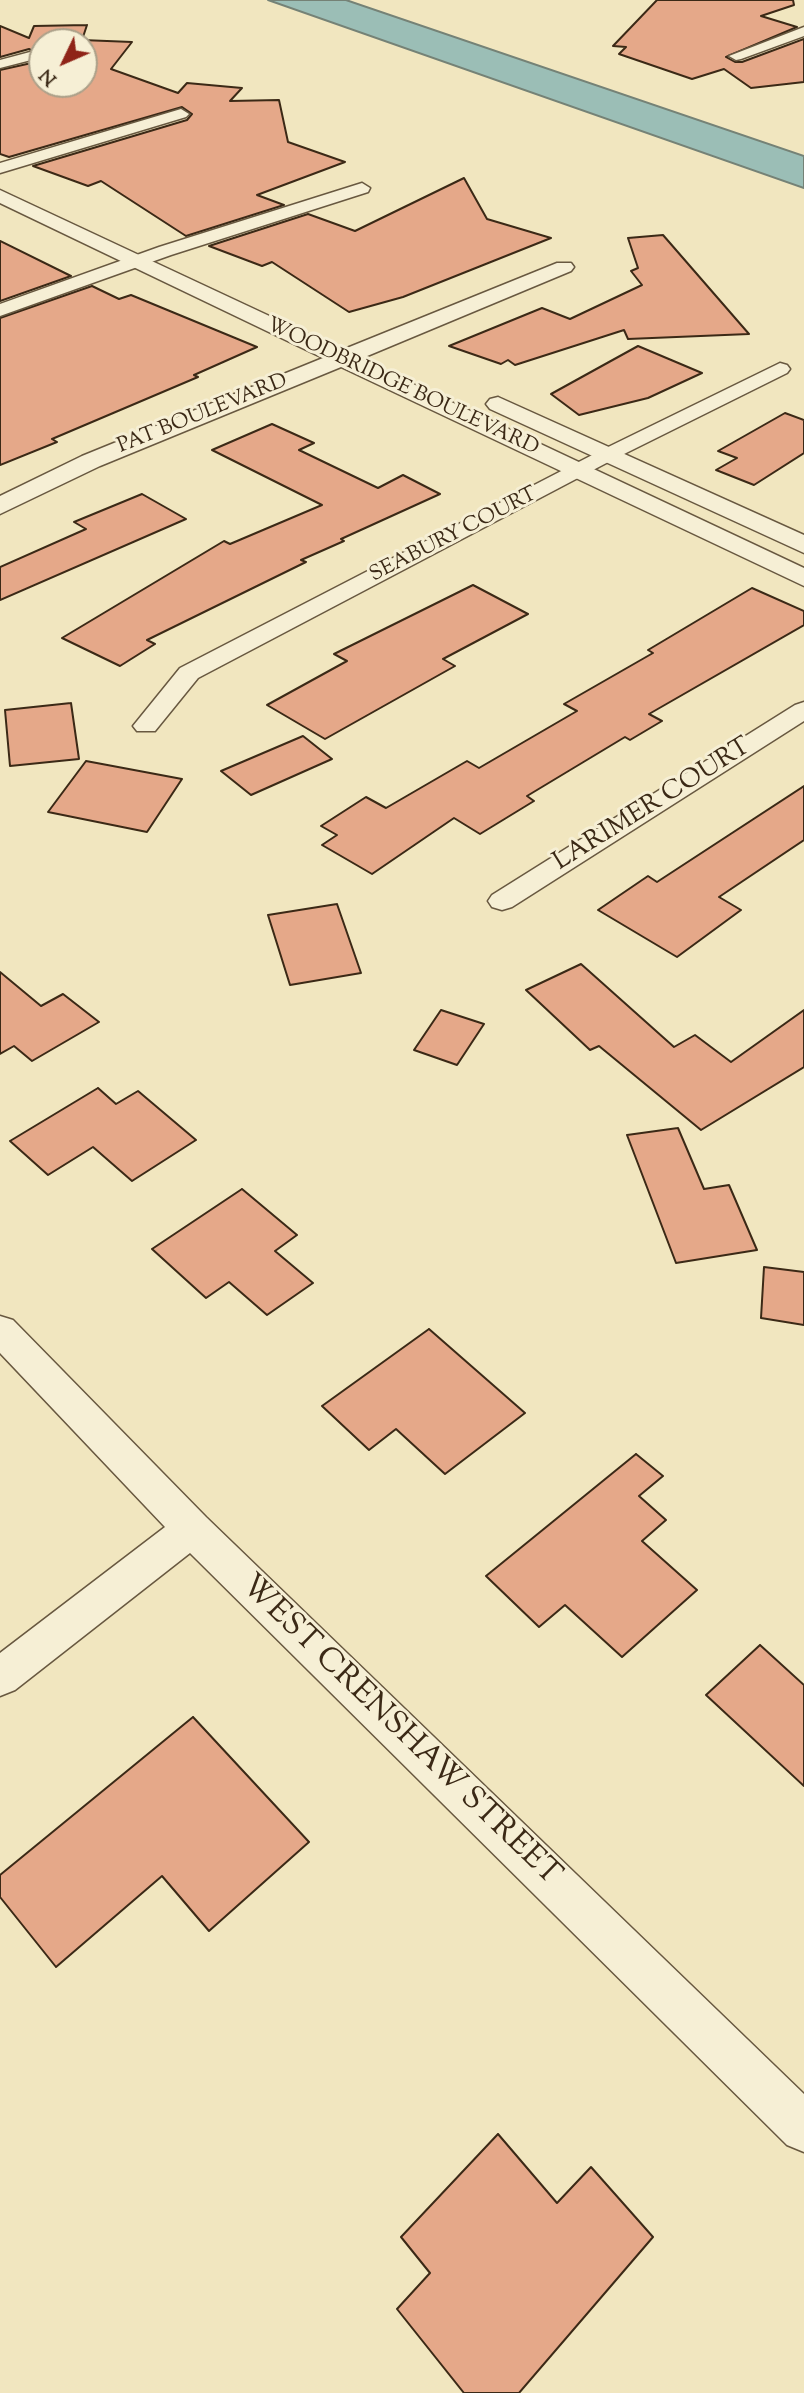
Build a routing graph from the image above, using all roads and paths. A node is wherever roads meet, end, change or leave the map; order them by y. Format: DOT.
graph roads {
  1 [pos="804,31"];
  2 [pos="736,56"];
  3 [pos="28,57"];
  4 [pos="0,64"];
  5 [pos="181,114"];
  6 [pos="0,168"];
  7 [pos="0,174"];
  8 [pos="362,188"];
  9 [pos="0,197"];
  10 [pos="165,251"];
  11 [pos="135,263"];
  12 [pos="564,267"];
  13 [pos="214,273"];
  14 [pos="0,310"];
  15 [pos="347,333"];
  16 [pos="372,344"];
  17 [pos="396,356"];
  18 [pos="343,358"];
  19 [pos="780,369"];
  20 [pos="483,397"];
  21 [pos="607,455"];
  22 [pos="578,471"];
  23 [pos="0,506"];
  24 [pos="804,545"];
  25 [pos="804,578"];
  26 [pos="804,710"];
  27 [pos="146,726"];
  28 [pos="502,901"];
  29 [pos="0,1330"];
  30 [pos="192,1529"];
  31 [pos="0,1677"];
  32 [pos="804,2128"];
  1 -- 2 [label="street"];
  3 -- 4 [label="street"];
  5 -- 6 [label="street"];
  7 -- 10 [label="street"];
  8 -- 10 [label="street"];
  9 -- 11 [label="street, WOODBRIDGE BOULEVARD"];
  10 -- 11 [label="street"];
  10 -- 13 [label="street"];
  11 -- 14 [label="street"];
  11 -- 18 [label="street, WOODBRIDGE BOULEVARD"];
  12 -- 16 [label="street, PAT BOULEVARD"];
  15 -- 16 [label="street, WOODBRIDGE BOULEVARD"];
  16 -- 17 [label="street, WOODBRIDGE BOULEVARD"];
  16 -- 18 [label="street, PAT BOULEVARD"];
  18 -- 22 [label="street, WOODBRIDGE BOULEVARD"];
  18 -- 23 [label="street, PAT BOULEVARD"];
  19 -- 21 [label="street, SEABURY COURT"];
  20 -- 21 [label="street, WOODBRIDGE BOULEVARD"];
  21 -- 22 [label="street, SEABURY COURT"];
  21 -- 24 [label="street, WOODBRIDGE BOULEVARD"];
  22 -- 25 [label="street, WOODBRIDGE BOULEVARD"];
  22 -- 27 [label="street, SEABURY COURT"];
  26 -- 28 [label="street, LARIMER COURT"];
  29 -- 30 [label="street, WEST CRENSHAW STREET"];
  30 -- 31 [label="street"];
  30 -- 32 [label="street, WEST CRENSHAW STREET"];
}
